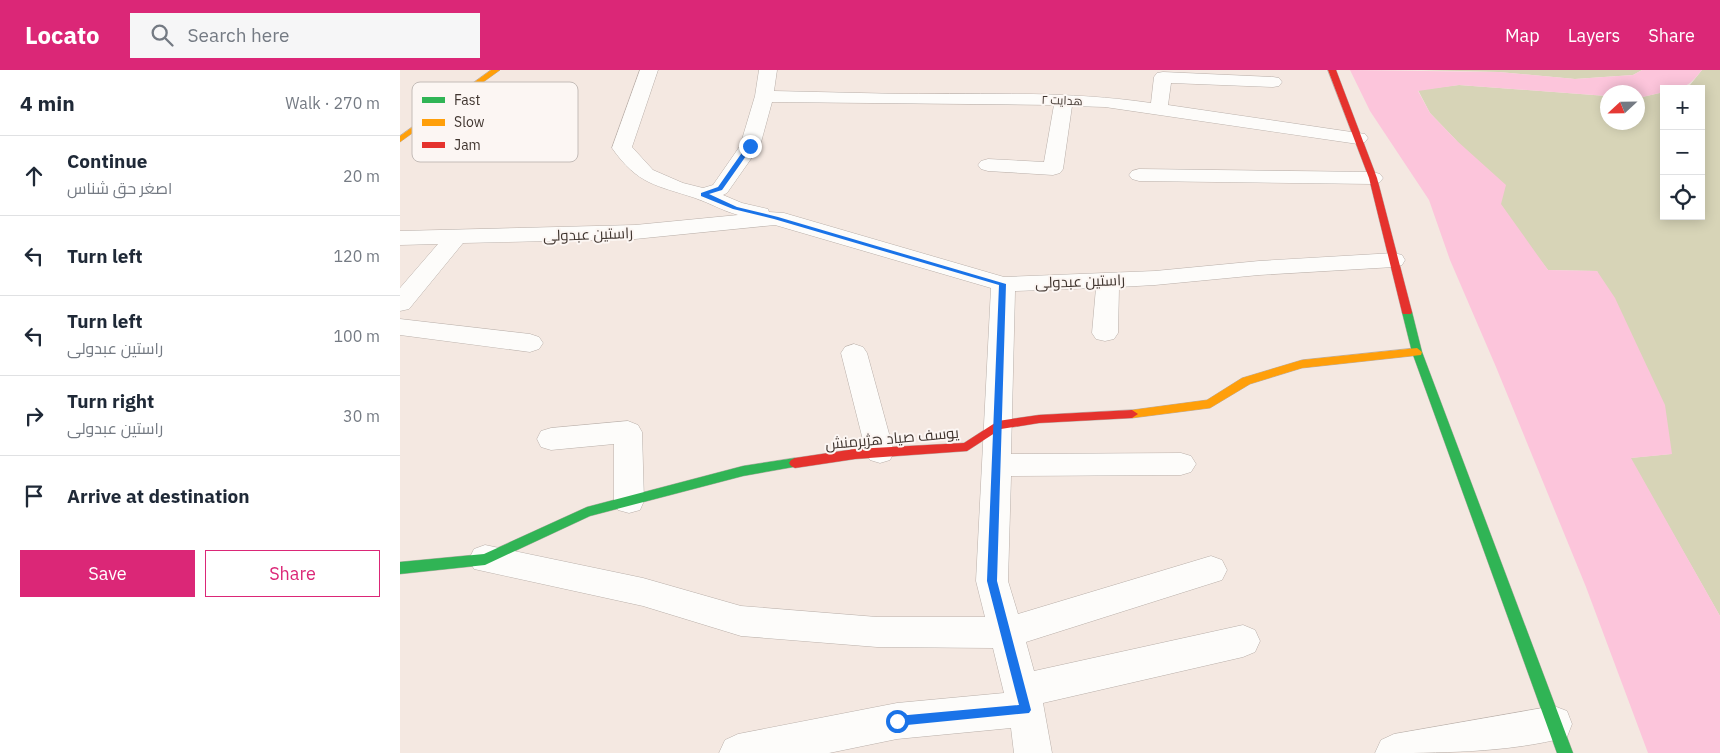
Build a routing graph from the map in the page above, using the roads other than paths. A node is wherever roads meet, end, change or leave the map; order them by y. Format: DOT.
graph roads {
  1 [pos="496,70"];
  2 [pos="648,70"];
  3 [pos="768,70"];
  4 [pos="1332,70"];
  5 [pos="479,82"];
  6 [pos="1273,82"];
  7 [pos="764,96"];
  8 [pos="1064,101"];
  9 [pos="1159,108"];
  10 [pos="1358,138"];
  11 [pos="988,165"];
  12 [pos="1139,175"];
  13 [pos="1374,178"];
  14 [pos="703,194"];
  15 [pos="776,218"];
  16 [pos="400,238"];
  17 [pos="455,238"];
  18 [pos="1394,260"];
  19 [pos="1108,280"];
  20 [pos="1003,284"];
  21 [pos="400,303"];
  22 [pos="400,327"];
  23 [pos="1106,333"];
  24 [pos="530,343"];
  25 [pos="1416,352"];
  26 [pos="854,353"];
  27 [pos="998,425"];
  28 [pos="551,439"];
  29 [pos="880,452"];
  30 [pos="1181,464"];
  31 [pos="996,465"];
  32 [pos="629,501"];
  33 [pos="484,559"];
  34 [pos="400,568"];
  35 [pos="1211,570"];
  36 [pos="1006,633"];
  37 [pos="1243,641"];
  38 [pos="1023,700"];
  39 [pos="1560,739"];
  40 [pos="738,753"];
  41 [pos="1033,753"];
  42 [pos="1394,753"];
  1 -- 5 [label="street"];
  2 -- 14 [label="street, راستین عبدولی"];
  3 -- 7 [label="street"];
  4 -- 10 [label="street"];
  6 -- 9 [label="street"];
  7 -- 8 [label="street, هدایت ۲"];
  7 -- 14 [label="street"];
  8 -- 9 [label="street, هدایت ۲"];
  8 -- 11 [label="street"];
  9 -- 10 [label="street, هدایت ۲"];
  10 -- 13 [label="street"];
  12 -- 13 [label="street"];
  13 -- 18 [label="street"];
  14 -- 15 [label="street, راستین عبدولی"];
  15 -- 17 [label="street, راستین عبدولی"];
  15 -- 20 [label="street, راستین عبدولی"];
  16 -- 17 [label="street, راستین عبدولی"];
  17 -- 21 [label="street"];
  18 -- 19 [label="street, راستین عبدولی"];
  18 -- 25 [label="street"];
  19 -- 20 [label="street, راستین عبدولی"];
  19 -- 23 [label="street"];
  20 -- 27 [label="street"];
  22 -- 24 [label="street"];
  25 -- 27 [label="street, یوسف صیاد هژبرمنش"];
  25 -- 39 [label="street"];
  26 -- 29 [label="street"];
  27 -- 29 [label="street, یوسف صیاد هژبرمنش"];
  27 -- 31 [label="street"];
  28 -- 32 [label="street"];
  29 -- 32 [label="street, یوسف صیاد هژبرمنش"];
  30 -- 31 [label="street"];
  31 -- 36 [label="street"];
  32 -- 33 [label="street, یوسف صیاد هژبرمنش"];
  33 -- 34 [label="street, یوسف صیاد هژبرمنش"];
  33 -- 36 [label="street"];
  35 -- 36 [label="street"];
  36 -- 38 [label="street"];
  37 -- 38 [label="street"];
  38 -- 40 [label="street"];
  38 -- 41 [label="street"];
  39 -- 42 [label="street"];
}
